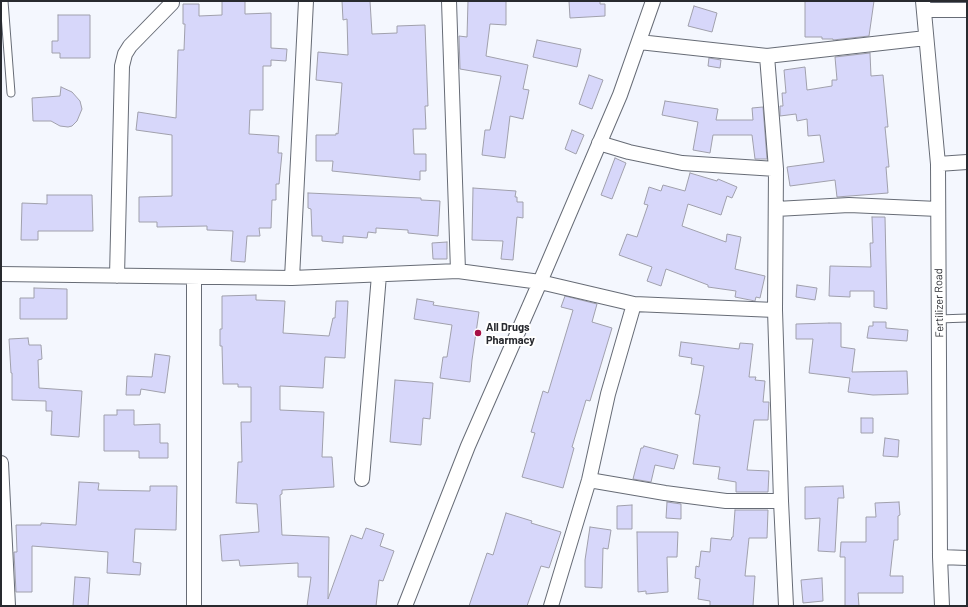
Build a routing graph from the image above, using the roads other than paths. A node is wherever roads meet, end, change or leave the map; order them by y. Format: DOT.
graph roads {
  1 [pos="4,1"];
  2 [pos="306,1"];
  3 [pos="449,1"];
  4 [pos="653,1"];
  5 [pos="172,4"];
  6 [pos="923,5"];
  7 [pos="967,10"];
  8 [pos="926,38"];
  9 [pos="639,42"];
  10 [pos="768,56"];
  11 [pos="12,93"];
  12 [pos="599,143"];
  13 [pos="967,162"];
  14 [pos="938,164"];
  15 [pos="776,169"];
  16 [pos="776,209"];
  17 [pos="938,209"];
  18 [pos="458,271"];
  19 [pos="1,274"];
  20 [pos="379,275"];
  21 [pos="117,276"];
  22 [pos="194,277"];
  23 [pos="292,278"];
  24 [pos="540,282"];
  25 [pos="634,304"];
  26 [pos="775,310"];
  27 [pos="967,318"];
  28 [pos="939,319"];
  29 [pos="1,463"];
  30 [pos="362,479"];
  31 [pos="588,480"];
  32 [pos="781,501"];
  33 [pos="940,557"];
  34 [pos="967,558"];
  35 [pos="5,599"];
  36 [pos="194,606"];
  37 [pos="405,606"];
  38 [pos="551,606"];
  39 [pos="786,606"];
  40 [pos="942,606"];
  1 -- 11 [label="lane"];
  2 -- 23 [label="street"];
  3 -- 18 [label="street"];
  4 -- 9 [label="street"];
  5 -- 21 [label="street"];
  6 -- 7 [label="street"];
  6 -- 8 [label="street, Fertilizer Road"];
  8 -- 10 [label="street"];
  8 -- 14 [label="street, Fertilizer Road"];
  9 -- 10 [label="street"];
  9 -- 12 [label="street"];
  10 -- 15 [label="street"];
  12 -- 15 [label="street"];
  12 -- 24 [label="street"];
  13 -- 14 [label="street"];
  14 -- 17 [label="street, Fertilizer Road"];
  15 -- 16 [label="street"];
  16 -- 17 [label="street"];
  16 -- 26 [label="street"];
  17 -- 28 [label="street, Fertilizer Road"];
  18 -- 20 [label="street"];
  18 -- 24 [label="street"];
  19 -- 21 [label="street"];
  20 -- 23 [label="street"];
  20 -- 30 [label="street"];
  21 -- 22 [label="street"];
  22 -- 23 [label="street"];
  22 -- 36 [label="street"];
  24 -- 25 [label="street"];
  24 -- 37 [label="street"];
  25 -- 26 [label="street"];
  25 -- 31 [label="street"];
  26 -- 32 [label="street"];
  27 -- 28 [label="lane"];
  28 -- 33 [label="street, Fertilizer Road"];
  29 -- 35 [label="street"];
  31 -- 32 [label="street"];
  31 -- 38 [label="street"];
  32 -- 39 [label="street"];
  33 -- 34 [label="street"];
  33 -- 40 [label="street, Fertilizer Road"];
}
